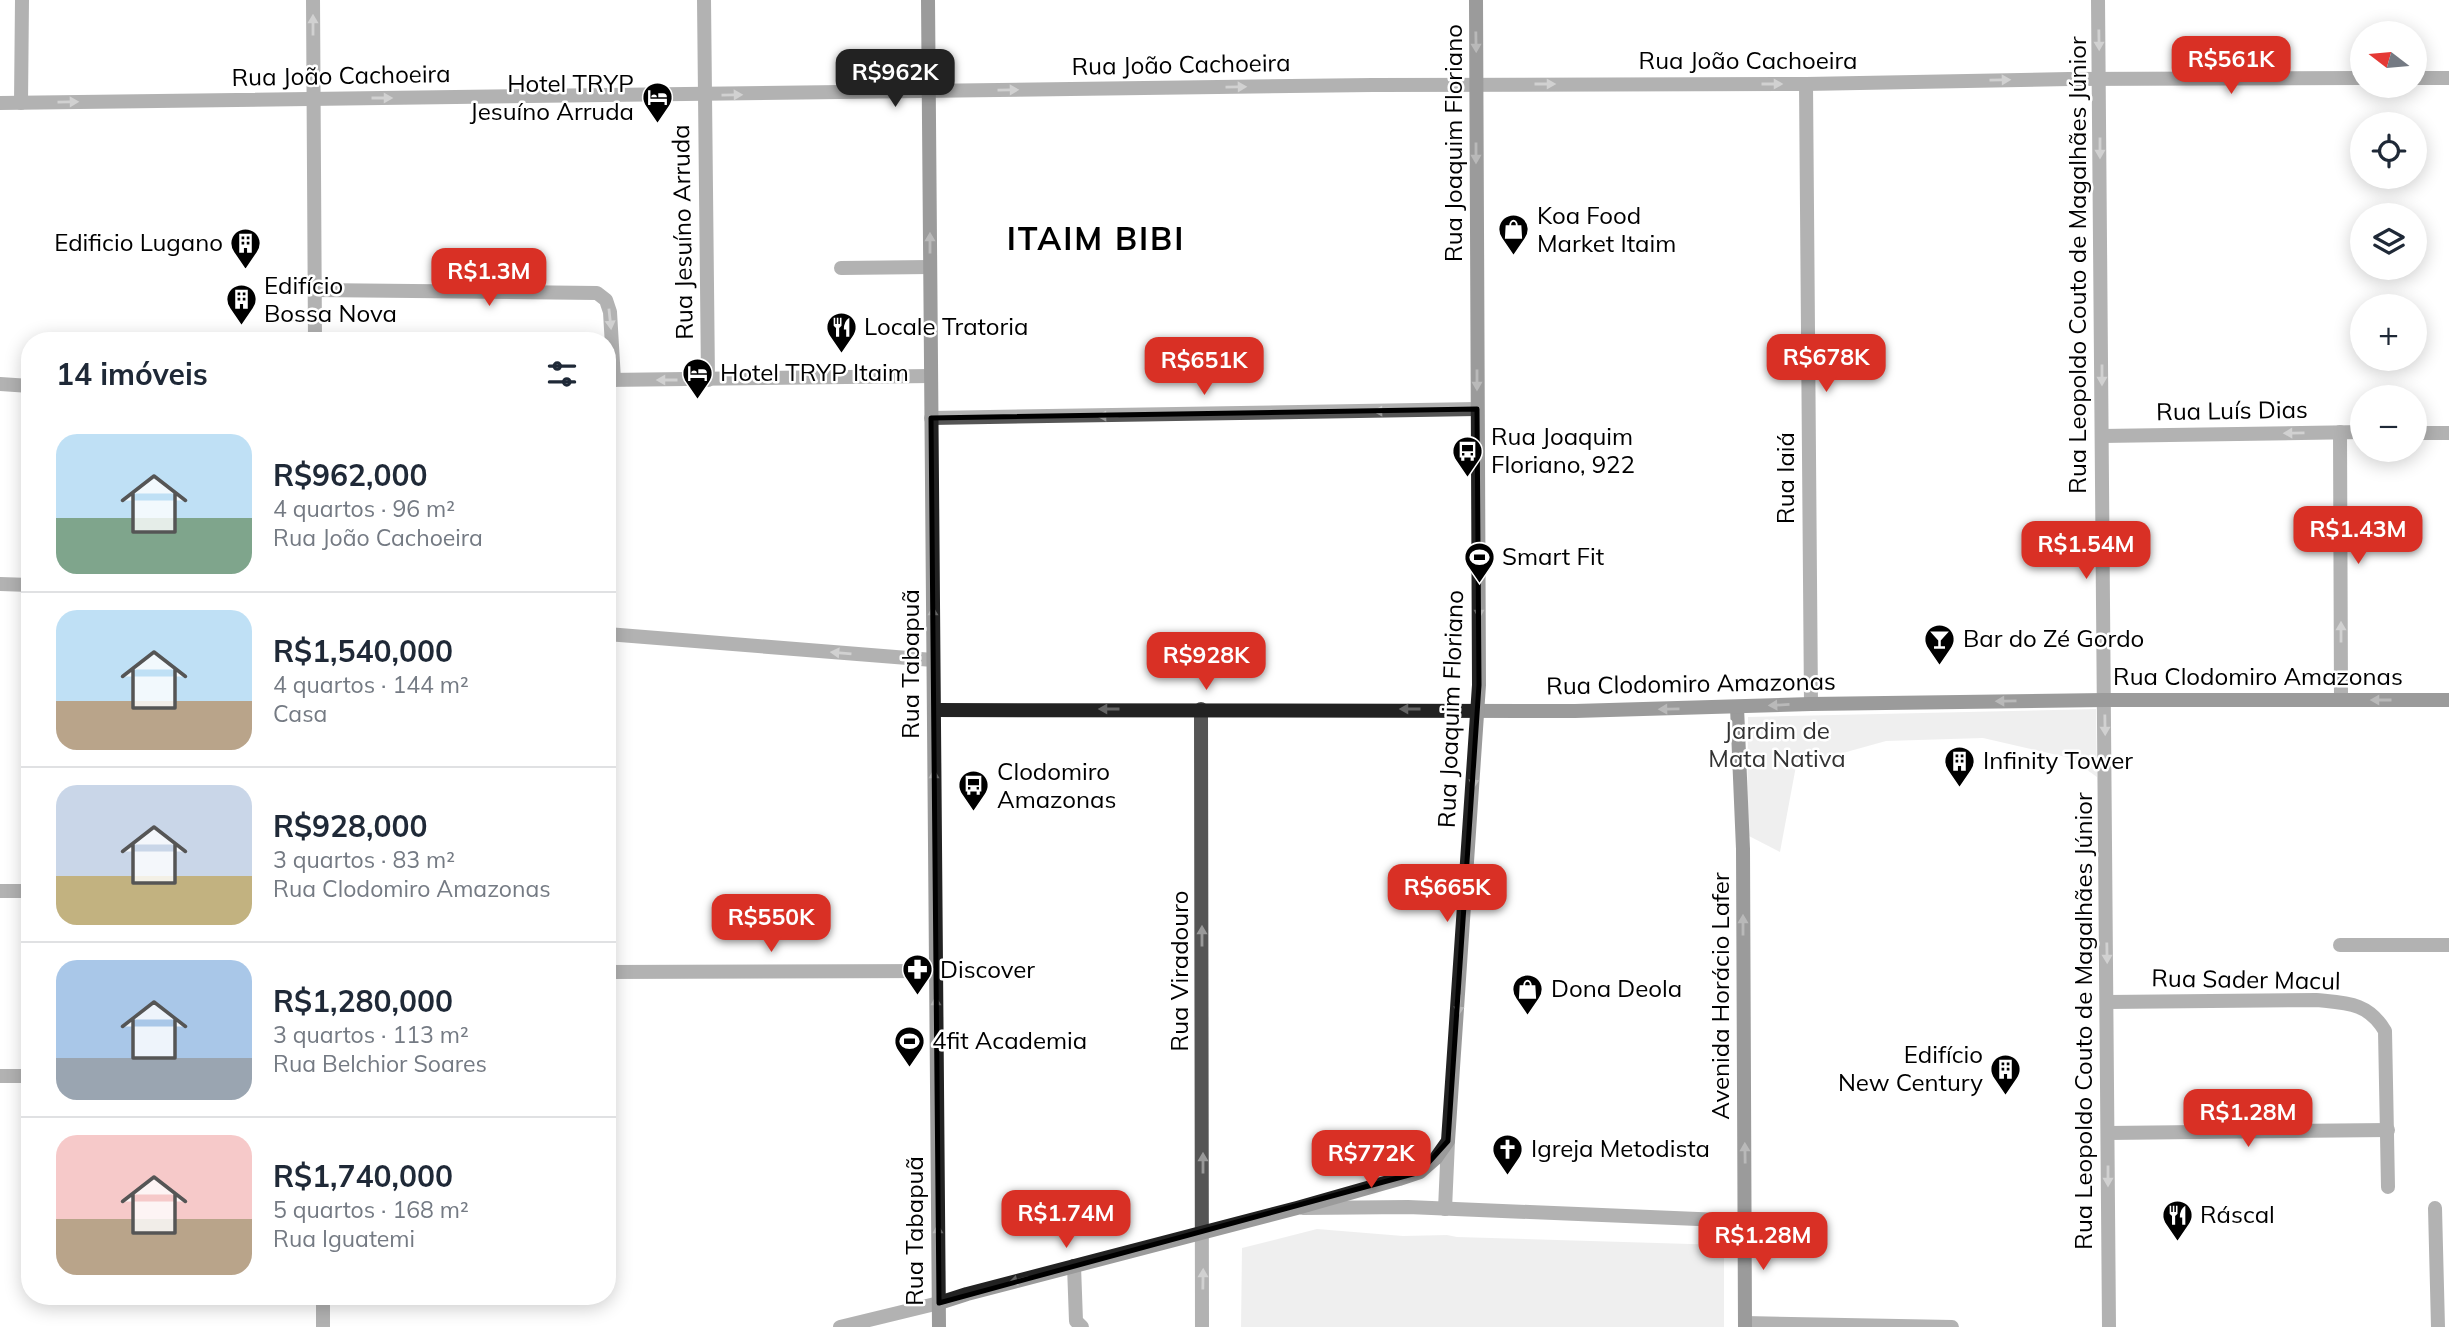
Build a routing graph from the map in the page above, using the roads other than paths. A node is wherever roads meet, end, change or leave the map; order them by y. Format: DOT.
graph roads {
  1 [pos="22,0"];
  2 [pos="313,0"];
  3 [pos="704,0"];
  4 [pos="928,0"];
  5 [pos="1476,0"];
  6 [pos="2098,0"];
  7 [pos="2350,78"];
  8 [pos="2427,78"];
  9 [pos="2449,78"];
  10 [pos="2100,79"];
  11 [pos="1806,84"];
  12 [pos="1476,85"];
  13 [pos="928,91"];
  14 [pos="704,96"];
  15 [pos="313,98"];
  16 [pos="0,103"];
  17 [pos="22,103"];
  18 [pos="930,267"];
  19 [pos="842,268"];
  20 [pos="315,290"];
  21 [pos="315,332"];
  22 [pos="610,332"];
  23 [pos="931,376"];
  24 [pos="616,380"];
  25 [pos="708,380"];
  26 [pos="0,384"];
  27 [pos="21,385"];
  28 [pos="1477,409"];
  29 [pos="931,418"];
  30 [pos="2340,432"];
  31 [pos="2350,432"];
  32 [pos="2427,433"];
  33 [pos="2449,433"];
  34 [pos="2102,436"];
  35 [pos="0,584"];
  36 [pos="21,585"];
  37 [pos="616,635"];
  38 [pos="933,660"];
  39 [pos="2104,700"];
  40 [pos="2341,700"];
  41 [pos="2449,700"];
  42 [pos="1811,704"];
  43 [pos="1737,707"];
  44 [pos="1201,709"];
  45 [pos="934,710"];
  46 [pos="1478,710"];
  47 [pos="0,891"];
  48 [pos="21,891"];
  49 [pos="2340,945"];
  50 [pos="2449,945"];
  51 [pos="936,971"];
  52 [pos="616,972"];
  53 [pos="2108,1002"];
  54 [pos="0,1076"];
  55 [pos="21,1076"];
  56 [pos="2388,1130"];
  57 [pos="2108,1133"];
  58 [pos="1448,1140"];
  59 [pos="2388,1187"];
  60 [pos="1297,1208"];
  61 [pos="2435,1208"];
  62 [pos="1445,1209"];
  63 [pos="1746,1221"];
  64 [pos="1204,1232"];
  65 [pos="1074,1265"];
  66 [pos="939,1303"];
  67 [pos="323,1305"];
  68 [pos="1745,1325"];
  69 [pos="323,1327"];
  70 [pos="840,1327"];
  71 [pos="939,1327"];
  72 [pos="1082,1327"];
  73 [pos="1202,1327"];
  74 [pos="1952,1327"];
  75 [pos="2109,1327"];
  76 [pos="2438,1327"];
  1 -- 17 [label="street"];
  15 -- 2 [label="street, one-way"];
  3 -- 14 [label="street, Rua Jesuíno Arruda"];
  4 -- 13 [label="street, Rua Tabapuã"];
  5 -- 12 [label="street, Rua Joaquim Floriano, one-way"];
  6 -- 10 [label="street, Rua Leopoldo Couto de Magalhães Júnior, one-way"];
  7 -- 10 [label="street, Rua João Cachoeira"];
  8 -- 9 [label="street"];
  11 -- 10 [label="street, Rua João Cachoeira, one-way"];
  10 -- 34 [label="street, Rua Leopoldo Couto de Magalhães Júnior, one-way"];
  12 -- 11 [label="street, Rua João Cachoeira, one-way"];
  11 -- 42 [label="street, Rua Iaiá"];
  13 -- 12 [label="street, Rua João Cachoeira, one-way"];
  12 -- 28 [label="street, Rua Joaquim Floriano, one-way"];
  14 -- 13 [label="street, Rua João Cachoeira, one-way"];
  18 -- 13 [label="street, Rua Tabapuã, one-way"];
  15 -- 14 [label="street, Rua João Cachoeira, one-way"];
  14 -- 25 [label="street, Rua Jesuíno Arruda"];
  17 -- 15 [label="street, Rua João Cachoeira, one-way"];
  15 -- 20 [label="street"];
  16 -- 17 [label="street, Rua João Cachoeira"];
  18 -- 19 [label="street"];
  18 -- 23 [label="street, Rua Tabapuã"];
  20 -- 21 [label="street"];
  20 -- 22 [label="street, one-way"];
  23 -- 25 [label="street"];
  23 -- 29 [label="street, Rua Tabapuã"];
  25 -- 24 [label="street, one-way"];
  26 -- 27 [label="street"];
  28 -- 29 [label="street, one-way"];
  28 -- 46 [label="street, Rua Joaquim Floriano, one-way"];
  38 -- 29 [label="street, Rua Tabapuã, one-way"];
  30 -- 31 [label="street, Rua Luís Dias"];
  30 -- 34 [label="street, Rua Luís Dias, one-way"];
  40 -- 30 [label="street, one-way"];
  32 -- 33 [label="street"];
  34 -- 39 [label="street, Rua Leopoldo Couto de Magalhães Júnior"];
  35 -- 36 [label="street"];
  38 -- 37 [label="street, one-way"];
  38 -- 45 [label="street, Rua Tabapuã"];
  39 -- 40 [label="street, Rua Clodomiro Amazonas"];
  39 -- 42 [label="street, Rua Clodomiro Amazonas, one-way"];
  39 -- 53 [label="street, Rua Leopoldo Couto de Magalhães Júnior, one-way"];
  41 -- 40 [label="street, Rua Clodomiro Amazonas, one-way"];
  42 -- 43 [label="street, Rua Clodomiro Amazonas, one-way"];
  43 -- 46 [label="street, Rua Clodomiro Amazonas, one-way"];
  63 -- 43 [label="street, Avenida Horácio Lafer, one-way"];
  44 -- 45 [label="street, Rua Clodomiro Amazonas, one-way"];
  46 -- 44 [label="street, Rua Clodomiro Amazonas, one-way"];
  64 -- 44 [label="street, Rua Viradouro, one-way"];
  51 -- 45 [label="street, Rua Tabapuã, one-way"];
  46 -- 58 [label="street, Rua Joaquim Floriano, one-way"];
  47 -- 48 [label="street"];
  49 -- 50 [label="street"];
  51 -- 52 [label="street"];
  66 -- 51 [label="street, Rua Tabapuã, one-way"];
  53 -- 56 [label="street, Rua Sader Macul"];
  53 -- 57 [label="street, Rua Leopoldo Couto de Magalhães Júnior"];
  54 -- 55 [label="street"];
  56 -- 57 [label="street"];
  56 -- 59 [label="street, Rua Sader Macul"];
  57 -- 75 [label="street, Rua Leopoldo Couto de Magalhães Júnior, one-way"];
  58 -- 60 [label="street"];
  58 -- 62 [label="street, Rua Joaquim Floriano"];
  60 -- 62 [label="street"];
  60 -- 64 [label="street"];
  61 -- 76 [label="street"];
  62 -- 63 [label="street"];
  63 -- 68 [label="street, Avenida Horácio Lafer"];
  64 -- 65 [label="street"];
  73 -- 64 [label="street, Rua Viradouro, one-way"];
  65 -- 66 [label="street, one-way"];
  65 -- 72 [label="street"];
  66 -- 70 [label="street"];
  66 -- 71 [label="street, Rua Tabapuã"];
  67 -- 69 [label="street"];
  68 -- 74 [label="street"];
}
